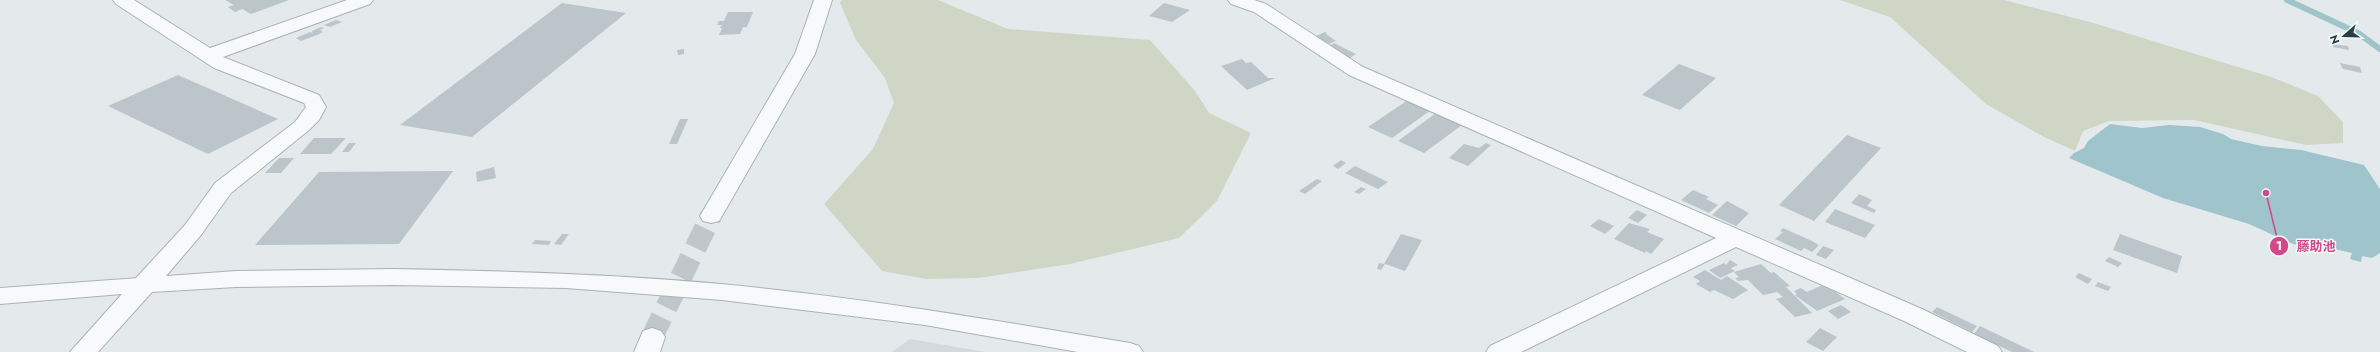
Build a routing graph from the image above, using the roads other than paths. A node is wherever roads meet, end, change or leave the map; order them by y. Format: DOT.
graph roads {
  1 [pos="122,0"];
  2 [pos="364,0"];
  3 [pos="823,0"];
  4 [pos="1237,0"];
  5 [pos="209,55"];
  6 [pos="711,216"];
  7 [pos="1737,237"];
  8 [pos="145,284"];
  9 [pos="0,296"];
  10 [pos="83,352"];
  11 [pos="1130,352"];
  12 [pos="1499,352"];
  13 [pos="1990,352"];
  1 -- 5 [label="street"];
  2 -- 5 [label="street"];
  3 -- 6 [label="street"];
  4 -- 7 [label="street"];
  5 -- 8 [label="street"];
  7 -- 12 [label="street"];
  7 -- 13 [label="street"];
  8 -- 9 [label="street"];
  8 -- 10 [label="street"];
  8 -- 11 [label="street"];
}
